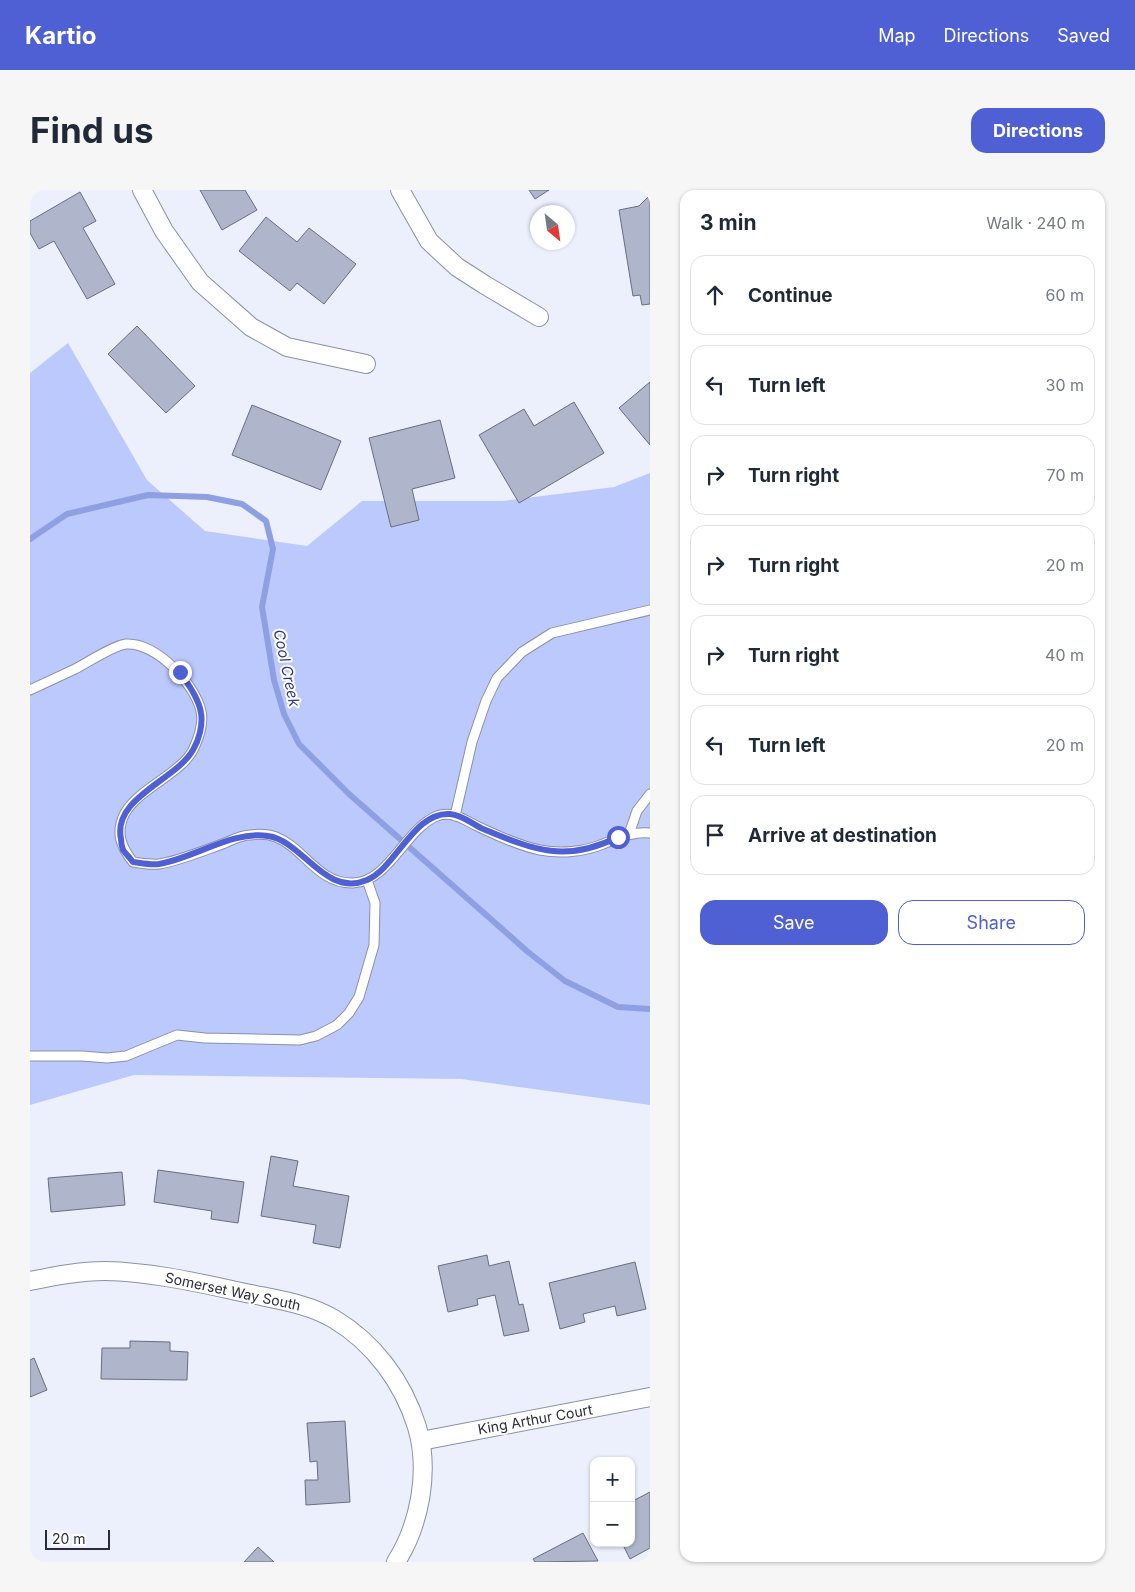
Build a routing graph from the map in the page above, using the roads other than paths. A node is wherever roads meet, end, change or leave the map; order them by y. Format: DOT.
graph roads {
  1 [pos="142,190"];
  2 [pos="400,190"];
  3 [pos="539,317"];
  4 [pos="366,364"];
  5 [pos="650,610"];
  6 [pos="30,690"];
  7 [pos="650,794"];
  8 [pos="455,816"];
  9 [pos="650,833"];
  10 [pos="629,834"];
  11 [pos="366,880"];
  12 [pos="30,1056"];
  13 [pos="30,1281"];
  14 [pos="650,1398"];
  15 [pos="421,1441"];
  16 [pos="396,1562"];
  1 -- 4 [label="street"];
  2 -- 3 [label="street"];
  5 -- 8 [label="lane"];
  6 -- 11 [label="lane"];
  7 -- 10 [label="lane"];
  8 -- 10 [label="lane"];
  8 -- 11 [label="lane"];
  9 -- 10 [label="lane"];
  11 -- 12 [label="lane"];
  13 -- 15 [label="street, Somerset Way South"];
  14 -- 15 [label="street, King Arthur Court"];
  15 -- 16 [label="street, Somerset Way South"];
}
